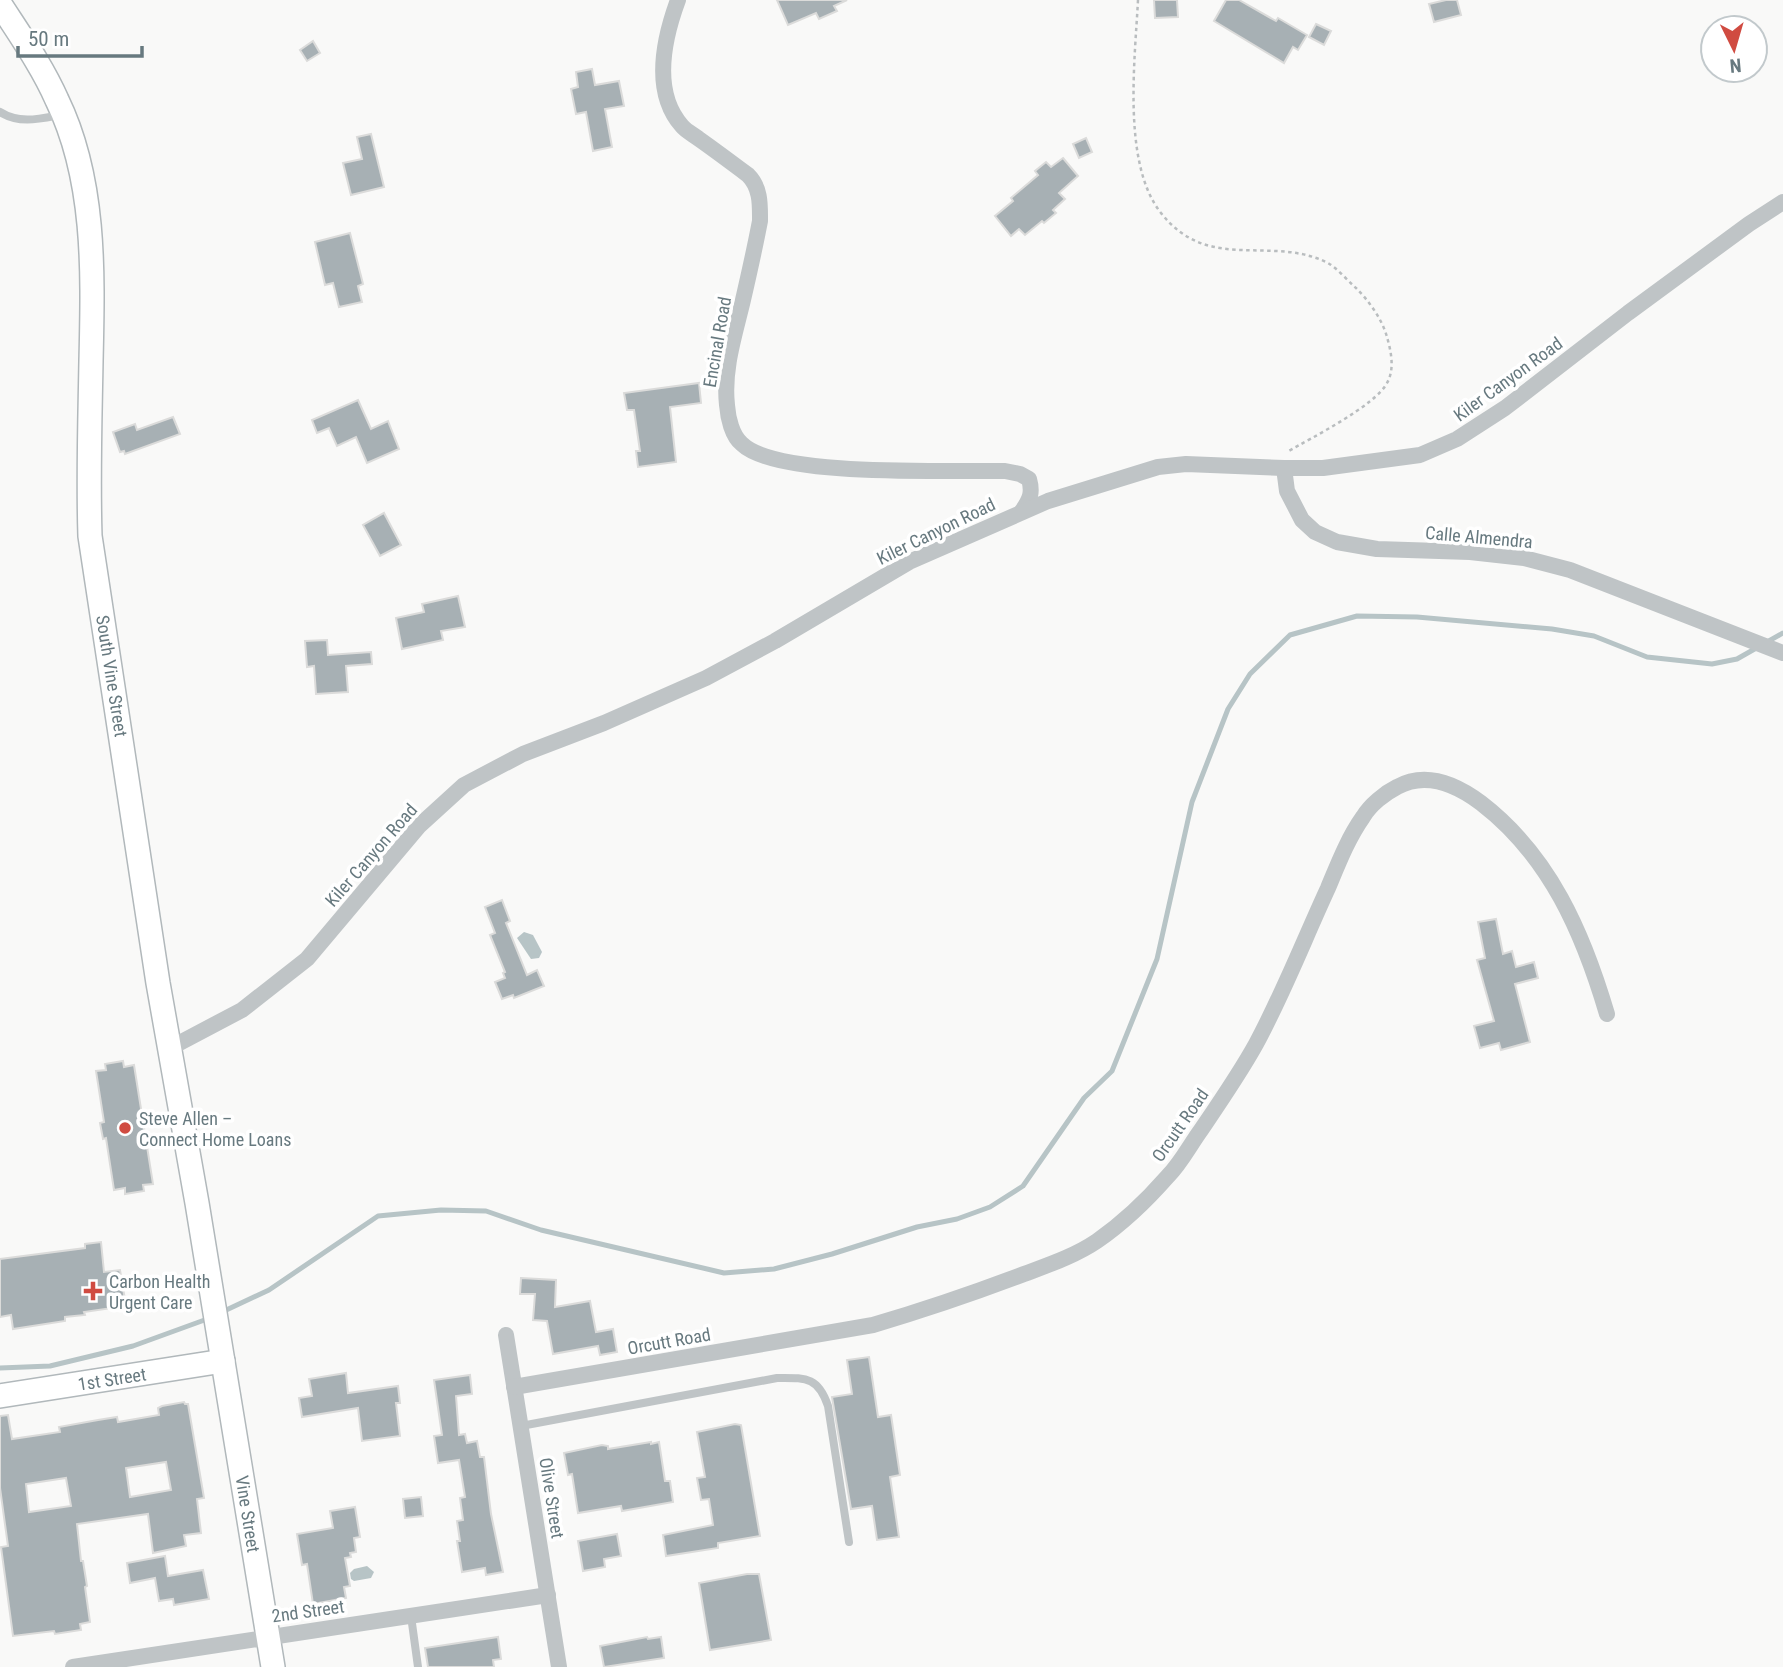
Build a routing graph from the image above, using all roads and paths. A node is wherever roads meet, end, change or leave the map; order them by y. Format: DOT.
graph roads {
  1 [pos="678,0"];
  2 [pos="1138,0"];
  3 [pos="0,4"];
  4 [pos="0,112"];
  5 [pos="63,114"];
  6 [pos="1783,202"];
  7 [pos="1259,467"];
  8 [pos="1284,468"];
  9 [pos="1022,511"];
  10 [pos="1779,651"];
  11 [pos="1607,1014"];
  12 [pos="170,1048"];
  13 [pos="506,1335"];
  14 [pos="223,1361"];
  15 [pos="514,1387"];
  16 [pos="0,1396"];
  17 [pos="520,1426"];
  18 [pos="849,1542"];
  19 [pos="548,1595"];
  20 [pos="411,1616"];
  21 [pos="268,1636"];
  22 [pos="130,1663"];
  23 [pos="73,1667"];
  24 [pos="273,1667"];
  25 [pos="418,1667"];
  26 [pos="559,1667"];
  1 -- 9 [label="street, Encinal Road"];
  2 -- 7 [label="path"];
  3 -- 5 [label="street, South Vine Street"];
  4 -- 5 [label="lane"];
  5 -- 12 [label="street, South Vine Street"];
  6 -- 8 [label="street, Kiler Canyon Road"];
  7 -- 8 [label="street, Kiler Canyon Road"];
  7 -- 9 [label="street, Kiler Canyon Road"];
  8 -- 10 [label="street, Calle Almendra"];
  9 -- 12 [label="street, Kiler Canyon Road"];
  11 -- 15 [label="street, Orcutt Road"];
  12 -- 14 [label="street, South Vine Street"];
  13 -- 15 [label="street, Olive Street"];
  14 -- 16 [label="street, 1st Street"];
  14 -- 21 [label="street, Vine Street"];
  15 -- 17 [label="street, Olive Street"];
  17 -- 18 [label="lane"];
  17 -- 19 [label="street, Olive Street"];
  19 -- 20 [label="street, 2nd Street"];
  19 -- 26 [label="street, Olive Street"];
  20 -- 21 [label="street, 2nd Street"];
  20 -- 25 [label="lane"];
  21 -- 22 [label="street, 2nd Street"];
  21 -- 24 [label="street, Vine Street"];
  22 -- 23 [label="street, 2nd Street"];
}
